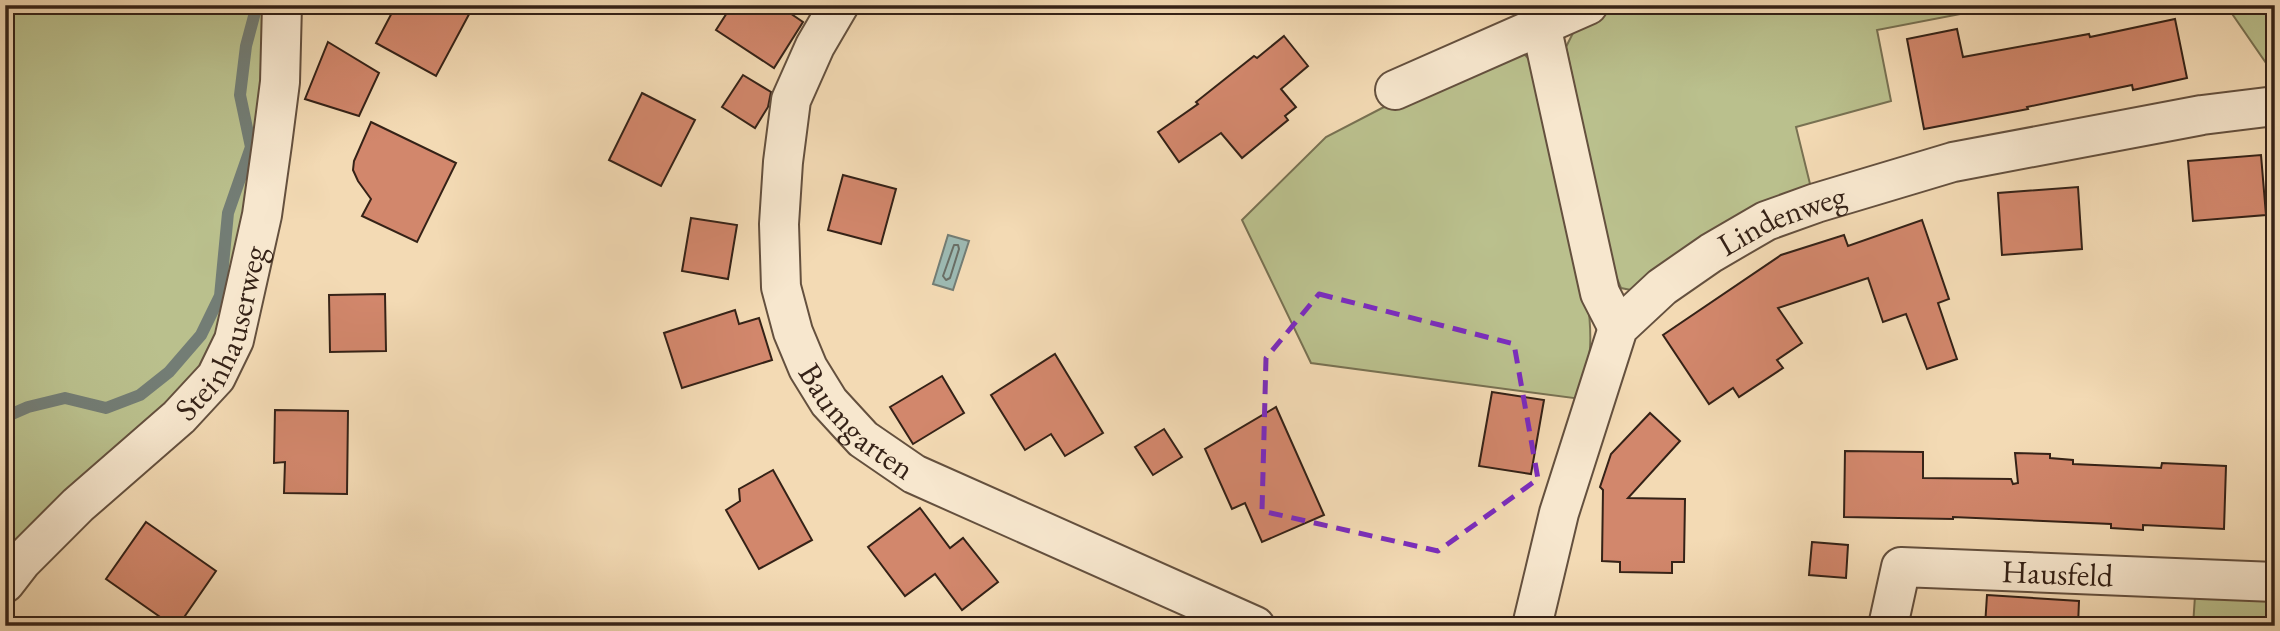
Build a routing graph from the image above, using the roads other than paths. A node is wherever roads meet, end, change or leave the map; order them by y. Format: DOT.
graph roads {
  1 [pos="282,5"];
  2 [pos="839,5"];
  3 [pos="1588,5"];
  4 [pos="1541,25"];
  5 [pos="1395,90"];
  6 [pos="2275,106"];
  7 [pos="1618,328"];
  8 [pos="2275,582"];
  9 [pos="5,583"];
  10 [pos="1255,626"];
  11 [pos="1532,626"];
  12 [pos="1888,626"];
  1 -- 9 [label="street, Steinhauserweg"];
  2 -- 10 [label="street, Baumgarten"];
  3 -- 4 [label="street"];
  4 -- 5 [label="street"];
  4 -- 7 [label="street"];
  6 -- 7 [label="street, Lindenweg"];
  7 -- 11 [label="street, Lindenweg"];
  8 -- 12 [label="street, Hausfeld"];
}
